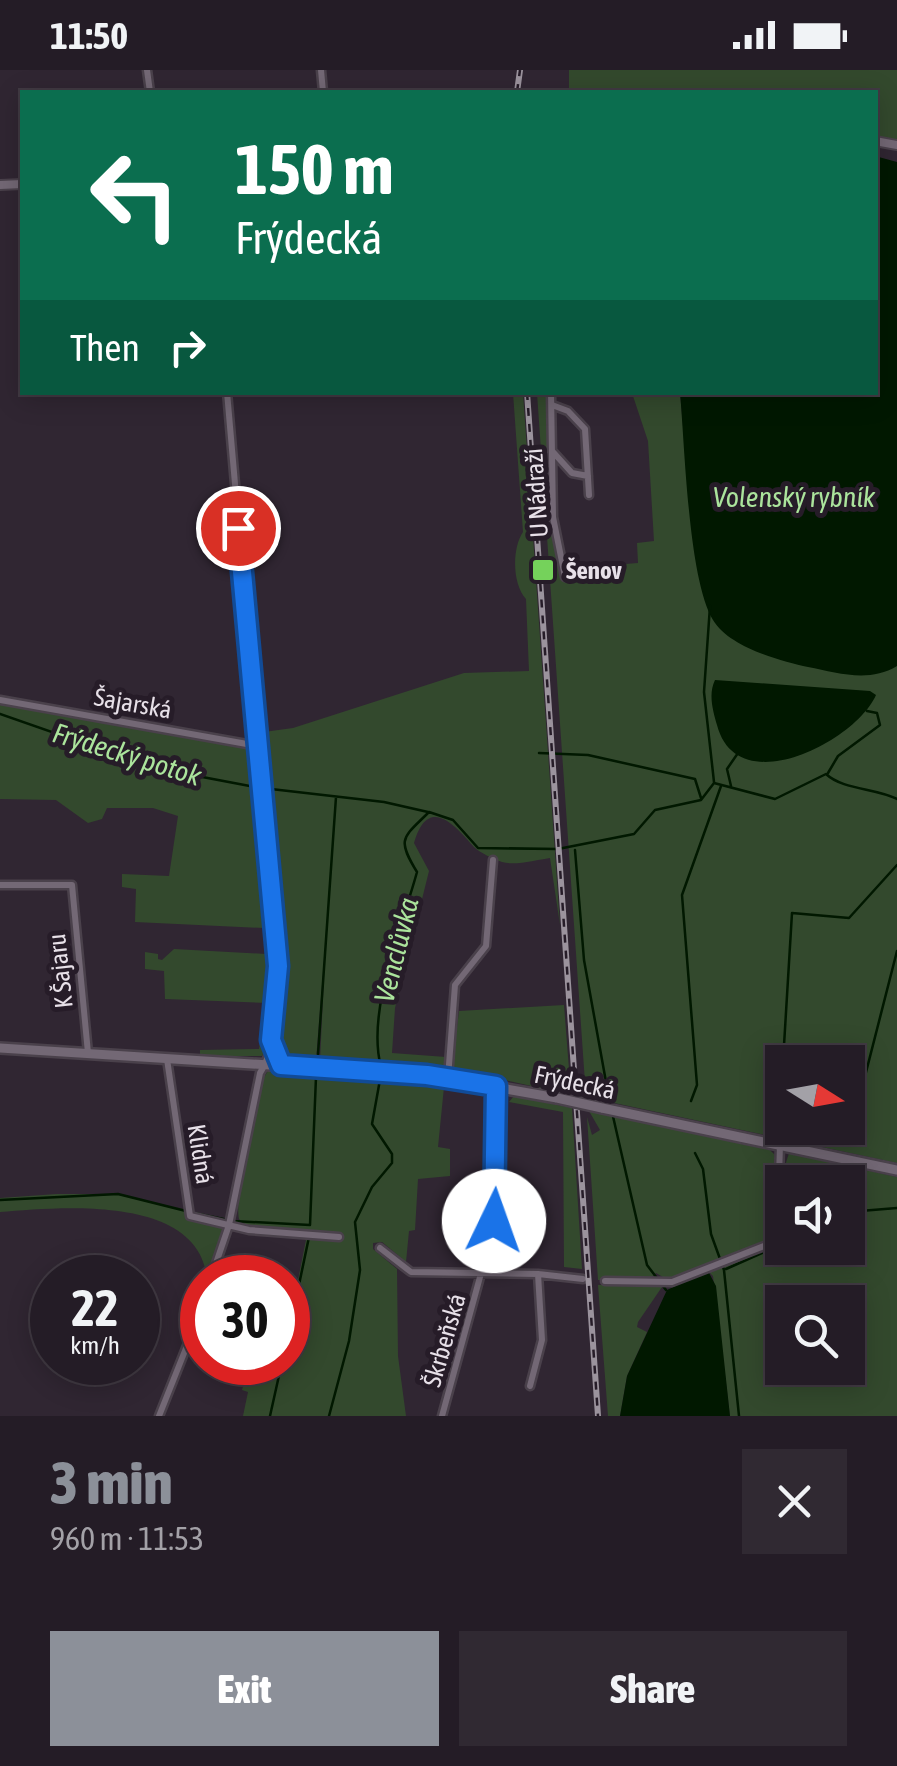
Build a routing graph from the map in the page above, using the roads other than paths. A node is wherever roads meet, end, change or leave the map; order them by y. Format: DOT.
graph roads {
  1 [pos="227,395"];
  2 [pos="552,395"];
  3 [pos="552,405"];
  4 [pos="552,451"];
  5 [pos="588,476"];
  6 [pos="589,495"];
  7 [pos="565,578"];
  8 [pos="0,700"];
  9 [pos="258,746"];
  10 [pos="494,860"];
  11 [pos="0,885"];
  12 [pos="271,1040"];
  13 [pos="0,1048"];
  14 [pos="88,1053"];
  15 [pos="167,1058"];
  16 [pos="266,1064"];
  17 [pos="281,1065"];
  18 [pos="448,1078"];
  19 [pos="496,1086"];
  20 [pos="780,1146"];
  21 [pos="897,1170"];
  22 [pos="229,1226"];
  23 [pos="338,1237"];
  24 [pos="380,1248"];
  25 [pos="220,1255"];
  26 [pos="538,1274"];
  27 [pos="483,1275"];
  28 [pos="583,1279"];
  29 [pos="604,1281"];
  30 [pos="180,1363"];
  31 [pos="530,1386"];
  32 [pos="159,1416"];
  33 [pos="442,1416"];
  1 -- 9 [label="street"];
  2 -- 3 [label="street, U Nádraží"];
  3 -- 4 [label="street, U Nádraží"];
  3 -- 5 [label="street, U Nádraží"];
  4 -- 5 [label="street"];
  4 -- 7 [label="street, U Nádraží"];
  5 -- 6 [label="street, U Nádraží"];
  8 -- 9 [label="street, Šajarská"];
  9 -- 12 [label="street"];
  10 -- 18 [label="street"];
  11 -- 14 [label="street, K Šajaru"];
  12 -- 16 [label="street"];
  12 -- 17 [label="street"];
  13 -- 14 [label="main road, Frýdecká"];
  14 -- 15 [label="main road, Frýdecká"];
  15 -- 16 [label="main road, Frýdecká"];
  15 -- 22 [label="street, Klidná"];
  16 -- 17 [label="main road, Frýdecká"];
  16 -- 22 [label="street"];
  17 -- 18 [label="main road, Frýdecká"];
  18 -- 19 [label="main road, Frýdecká"];
  19 -- 20 [label="main road, Frýdecká, bridge"];
  19 -- 27 [label="street, Škrbeňská"];
  20 -- 21 [label="main road, Frýdecká"];
  20 -- 29 [label="street"];
  22 -- 23 [label="street"];
  22 -- 25 [label="street"];
  24 -- 27 [label="street, Škrbeňská"];
  26 -- 27 [label="street, Škrbeňská"];
  26 -- 28 [label="street, Škrbeňská"];
  26 -- 31 [label="street"];
  27 -- 33 [label="street, Škrbeňská"];
  30 -- 32 [label="street"];
}
